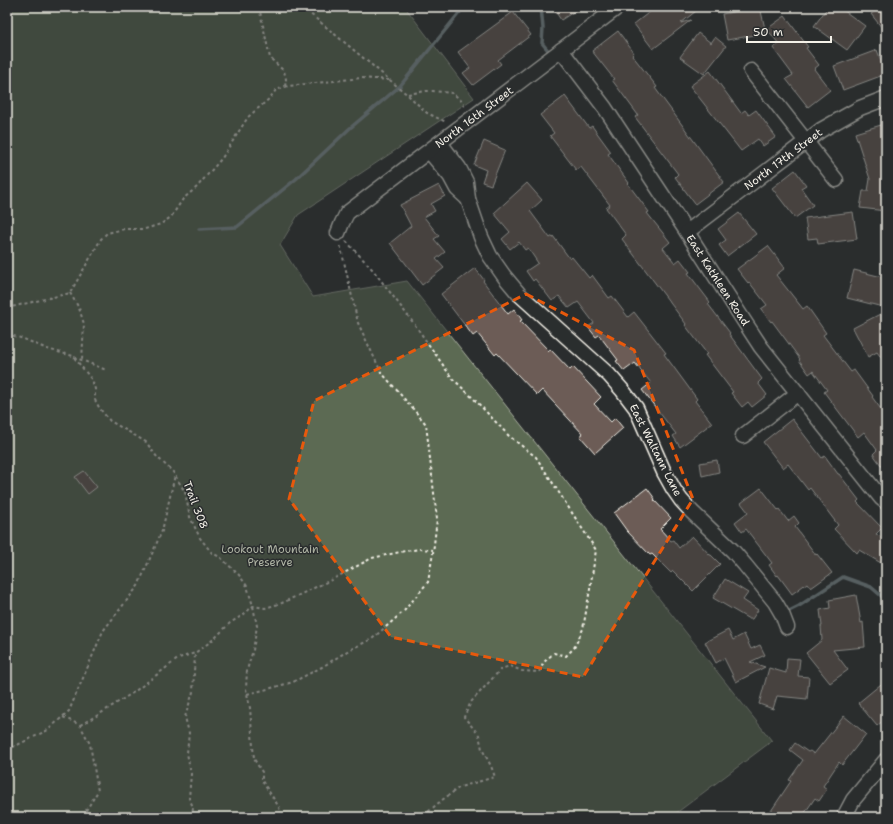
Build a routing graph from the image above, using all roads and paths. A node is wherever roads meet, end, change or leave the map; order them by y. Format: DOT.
graph roads {
  1 [pos="259,7"];
  2 [pos="302,7"];
  3 [pos="618,7"];
  4 [pos="561,50"];
  5 [pos="751,71"];
  6 [pos="390,80"];
  7 [pos="285,87"];
  8 [pos="408,95"];
  9 [pos="886,98"];
  10 [pos="471,119"];
  11 [pos="453,132"];
  12 [pos="806,142"];
  13 [pos="434,147"];
  14 [pos="836,180"];
  15 [pos="687,232"];
  16 [pos="338,233"];
  17 [pos="70,293"];
  18 [pos="7,308"];
  19 [pos="7,334"];
  20 [pos="73,356"];
  21 [pos="82,360"];
  22 [pos="106,370"];
  23 [pos="798,393"];
  24 [pos="744,436"];
  25 [pos="175,475"];
  26 [pos="886,502"];
  27 [pos="433,550"];
  28 [pos="253,606"];
  29 [pos="787,627"];
  30 [pos="196,653"];
  31 [pos="247,694"];
  32 [pos="63,717"];
  33 [pos="80,725"];
  34 [pos="7,750"];
  35 [pos="886,760"];
  36 [pos="848,815"];
  37 [pos="82,817"];
  38 [pos="192,817"];
  39 [pos="282,817"];
  40 [pos="406,817"];
  1 -- 7 [label="path"];
  2 -- 6 [label="path"];
  3 -- 4 [label="street, North 16th Street"];
  4 -- 10 [label="street, North 16th Street"];
  4 -- 15 [label="street, East Kathleen Road"];
  5 -- 12 [label="street"];
  6 -- 7 [label="path"];
  6 -- 8 [label="path"];
  7 -- 17 [label="path"];
  8 -- 10 [label="path"];
  8 -- 11 [label="path"];
  9 -- 12 [label="street, North 17th Street"];
  10 -- 11 [label="street, North 16th Street"];
  11 -- 13 [label="street, North 16th Street"];
  12 -- 14 [label="street"];
  12 -- 15 [label="street, North 17th Street"];
  13 -- 16 [label="street, North 16th Street"];
  13 -- 29 [label="street, East Waltann Lane"];
  15 -- 23 [label="street, East Kathleen Road"];
  16 -- 27 [label="path"];
  16 -- 40 [label="path"];
  17 -- 18 [label="path"];
  17 -- 21 [label="path"];
  19 -- 20 [label="path"];
  20 -- 21 [label="path"];
  20 -- 25 [label="path, Trail 308"];
  21 -- 22 [label="path"];
  23 -- 24 [label="street"];
  23 -- 26 [label="street, East Kathleen Road"];
  25 -- 28 [label="path, Trail 308"];
  25 -- 32 [label="path"];
  27 -- 28 [label="path"];
  27 -- 31 [label="path"];
  28 -- 30 [label="path"];
  28 -- 31 [label="path, Trail 308"];
  30 -- 33 [label="path"];
  30 -- 38 [label="path"];
  31 -- 39 [label="path, Trail 308"];
  32 -- 33 [label="path"];
  32 -- 34 [label="path"];
  33 -- 37 [label="path"];
  35 -- 36 [label="street"];
}
